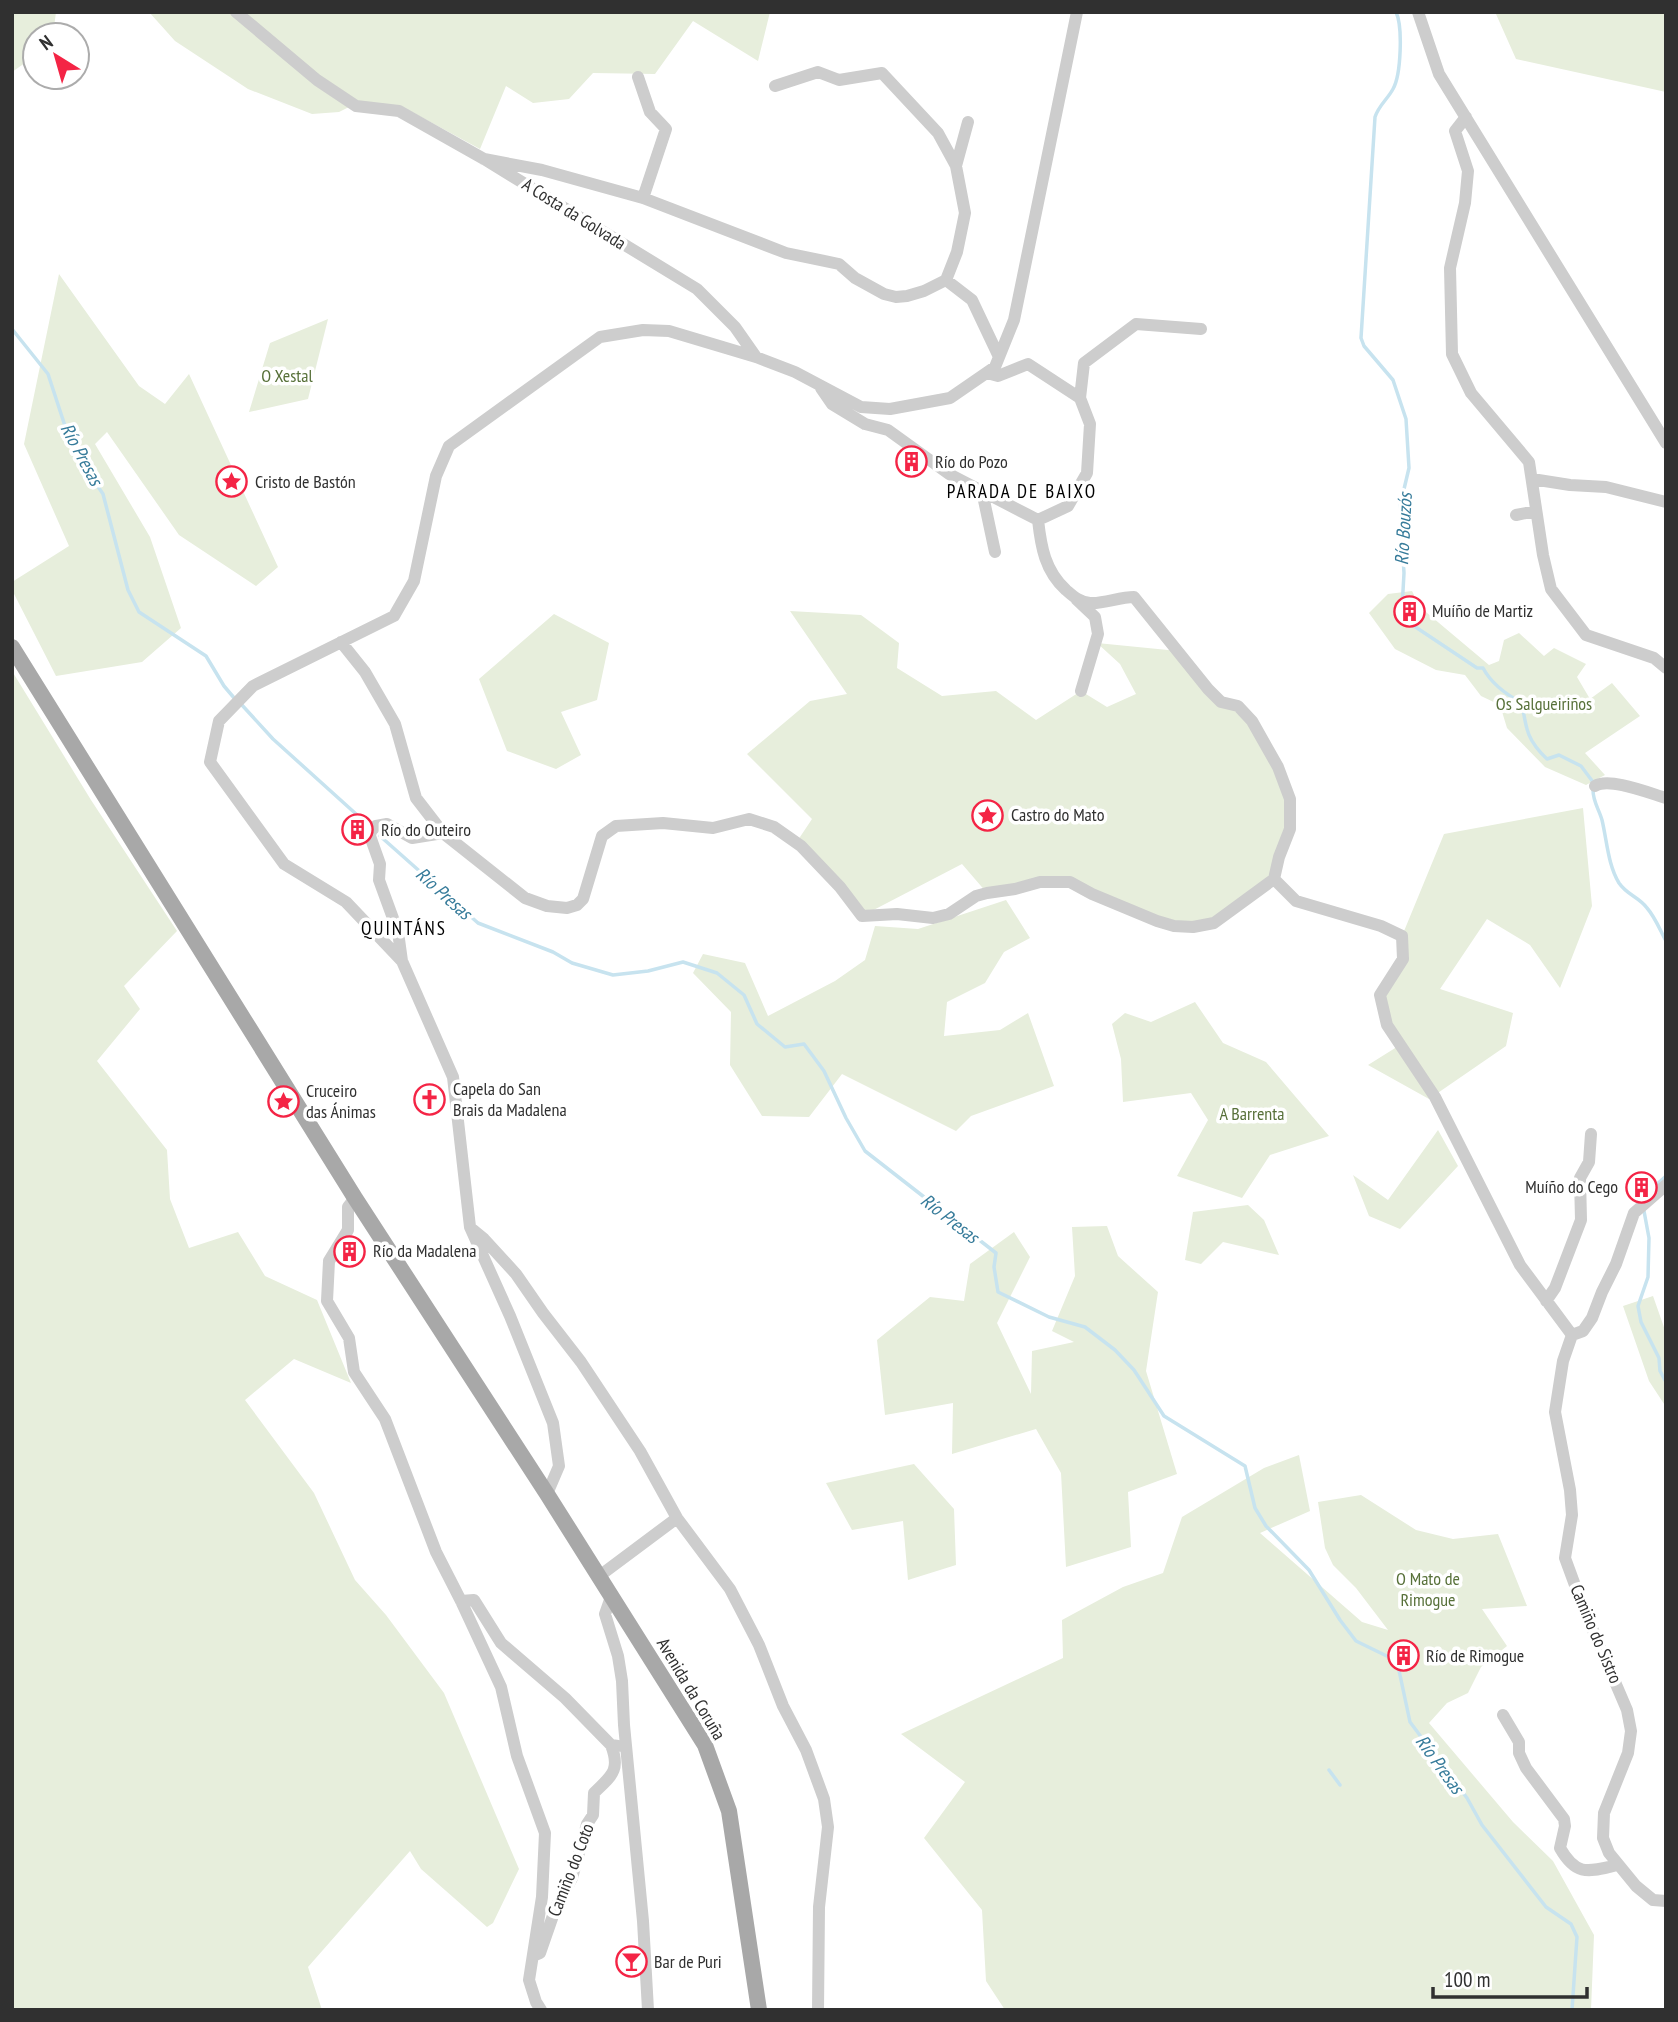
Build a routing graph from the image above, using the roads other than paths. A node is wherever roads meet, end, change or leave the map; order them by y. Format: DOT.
graph roads {
  1 [pos="236,12"];
  2 [pos="1077,12"];
  3 [pos="1418,12"];
  4 [pos="638,78"];
  5 [pos="775,86"];
  6 [pos="1466,117"];
  7 [pos="968,122"];
  8 [pos="484,159"];
  9 [pos="956,166"];
  10 [pos="643,198"];
  11 [pos="946,281"];
  12 [pos="1201,329"];
  13 [pos="756,357"];
  14 [pos="999,357"];
  15 [pos="987,373"];
  16 [pos="820,386"];
  17 [pos="1080,398"];
  18 [pos="1666,443"];
  19 [pos="1532,479"];
  20 [pos="982,491"];
  21 [pos="1666,502"];
  22 [pos="1536,510"];
  23 [pos="1516,515"];
  24 [pos="1038,520"];
  25 [pos="995,552"];
  26 [pos="1077,600"];
  27 [pos="341,642"];
  28 [pos="12,647"];
  29 [pos="1666,668"];
  30 [pos="1082,691"];
  31 [pos="1594,786"];
  32 [pos="1666,797"];
  33 [pos="443,833"];
  34 [pos="1274,879"];
  35 [pos="402,961"];
  36 [pos="1591,1134"];
  37 [pos="1666,1185"];
  38 [pos="355,1198"];
  39 [pos="470,1227"];
  40 [pos="1546,1301"];
  41 [pos="1572,1335"];
  42 [pos="547,1494"];
  43 [pos="677,1518"];
  44 [pos="598,1577"];
  45 [pos="461,1601"];
  46 [pos="609,1602"];
  47 [pos="622,1620"];
  48 [pos="612,1639"];
  49 [pos="1503,1715"];
  50 [pos="611,1745"];
  51 [pos="626,1746"];
  52 [pos="1618,1865"];
  53 [pos="1666,1901"];
  54 [pos="533,1956"];
  55 [pos="541,2010"];
  56 [pos="648,2010"];
  57 [pos="759,2010"];
  58 [pos="818,2010"];
  1 -- 8 [label="street, A Costa da Golvada"];
  2 -- 14 [label="street"];
  3 -- 6 [label="street"];
  4 -- 10 [label="street"];
  5 -- 9 [label="street"];
  6 -- 18 [label="street"];
  6 -- 19 [label="street"];
  7 -- 9 [label="street"];
  8 -- 10 [label="street"];
  8 -- 13 [label="street, A Costa da Golvada"];
  9 -- 11 [label="street"];
  10 -- 11 [label="street"];
  11 -- 14 [label="street"];
  12 -- 17 [label="street"];
  13 -- 16 [label="street"];
  13 -- 27 [label="street"];
  14 -- 15 [label="street"];
  15 -- 16 [label="street"];
  15 -- 17 [label="street"];
  16 -- 20 [label="street"];
  17 -- 24 [label="street"];
  19 -- 21 [label="street"];
  19 -- 22 [label="street"];
  20 -- 24 [label="street"];
  20 -- 25 [label="street"];
  22 -- 23 [label="street"];
  22 -- 29 [label="street"];
  24 -- 26 [label="street"];
  26 -- 30 [label="street"];
  26 -- 34 [label="street"];
  27 -- 33 [label="street"];
  27 -- 35 [label="street"];
  28 -- 38 [label="main road, Avenida da Coruña"];
  31 -- 32 [label="street"];
  33 -- 34 [label="street"];
  33 -- 35 [label="street"];
  34 -- 40 [label="street"];
  35 -- 39 [label="street"];
  36 -- 40 [label="street"];
  37 -- 41 [label="street"];
  38 -- 42 [label="main road, Avenida da Coruña"];
  38 -- 45 [label="street"];
  39 -- 42 [label="street"];
  39 -- 43 [label="street"];
  40 -- 41 [label="street"];
  41 -- 52 [label="street, Camiño do Sistro"];
  42 -- 44 [label="main road, Avenida da Coruña"];
  43 -- 44 [label="street"];
  43 -- 58 [label="street"];
  44 -- 46 [label="main road, Avenida da Coruña"];
  45 -- 50 [label="street"];
  45 -- 54 [label="street"];
  46 -- 47 [label="main road, Avenida da Coruña"];
  46 -- 48 [label="street"];
  47 -- 48 [label="street"];
  47 -- 57 [label="main road, Avenida da Coruña"];
  48 -- 51 [label="street"];
  49 -- 52 [label="street"];
  50 -- 51 [label="street"];
  50 -- 54 [label="street, Camiño do Coto"];
  51 -- 56 [label="street"];
  52 -- 53 [label="street, Camiño do Sistro"];
  54 -- 55 [label="street"];
}
